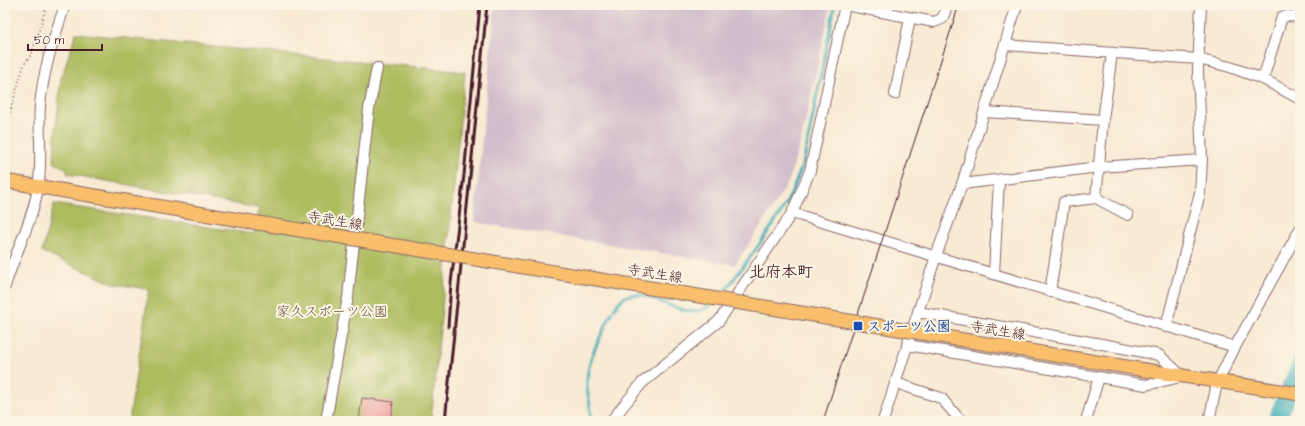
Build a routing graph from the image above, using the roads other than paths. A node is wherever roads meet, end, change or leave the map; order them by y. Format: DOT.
graph roads {
  1 [pos="65,5"];
  2 [pos="845,5"];
  3 [pos="948,5"];
  4 [pos="1017,5"];
  5 [pos="1201,5"];
  6 [pos="1300,17"];
  7 [pos="910,18"];
  8 [pos="1005,45"];
  9 [pos="1112,53"];
  10 [pos="1198,60"];
  11 [pos="377,68"];
  12 [pos="1263,79"];
  13 [pos="895,94"];
  14 [pos="1300,99"];
  15 [pos="985,112"];
  16 [pos="1103,120"];
  17 [pos="1202,160"];
  18 [pos="1099,167"];
  19 [pos="999,180"];
  20 [pos="10,181"];
  21 [pos="962,184"];
  22 [pos="39,186"];
  23 [pos="1096,198"];
  24 [pos="792,213"];
  25 [pos="1128,215"];
  26 [pos="1300,229"];
  27 [pos="936,256"];
  28 [pos="994,274"];
  29 [pos="5,286"];
  30 [pos="1050,292"];
  31 [pos="918,312"];
  32 [pos="1166,326"];
  33 [pos="907,345"];
  34 [pos="1235,347"];
  35 [pos="1099,377"];
  36 [pos="1183,377"];
  37 [pos="896,383"];
  38 [pos="1222,383"];
  39 [pos="1300,394"];
  40 [pos="326,421"];
  41 [pos="611,421"];
  42 [pos="883,421"];
  43 [pos="961,421"];
  44 [pos="1086,421"];
  45 [pos="1209,421"];
  1 -- 22 [label="street"];
  2 -- 7 [label="street"];
  2 -- 24 [label="street"];
  3 -- 7 [label="street"];
  4 -- 8 [label="street"];
  5 -- 10 [label="street"];
  6 -- 12 [label="street"];
  7 -- 13 [label="street"];
  8 -- 9 [label="street"];
  8 -- 15 [label="street"];
  9 -- 10 [label="street"];
  9 -- 16 [label="street"];
  10 -- 12 [label="street"];
  10 -- 17 [label="street"];
  11 -- 40 [label="street"];
  12 -- 14 [label="street"];
  15 -- 16 [label="street"];
  15 -- 21 [label="street"];
  16 -- 18 [label="street"];
  17 -- 18 [label="street"];
  17 -- 32 [label="street"];
  18 -- 19 [label="street"];
  18 -- 23 [label="street"];
  19 -- 21 [label="street"];
  19 -- 28 [label="street"];
  20 -- 22 [label="main road, 寺武生線"];
  21 -- 27 [label="street"];
  22 -- 29 [label="street"];
  22 -- 36 [label="main road, 寺武生線, bridge"];
  23 -- 25 [label="street"];
  23 -- 30 [label="street"];
  24 -- 27 [label="street"];
  24 -- 41 [label="street"];
  26 -- 34 [label="street"];
  27 -- 28 [label="street"];
  27 -- 31 [label="street"];
  28 -- 30 [label="street"];
  30 -- 32 [label="street"];
  31 -- 33 [label="street"];
  31 -- 36 [label="street"];
  32 -- 34 [label="street"];
  33 -- 35 [label="street"];
  33 -- 37 [label="street"];
  34 -- 38 [label="street"];
  35 -- 36 [label="street"];
  35 -- 44 [label="street"];
  36 -- 38 [label="main road, 寺武生線"];
  37 -- 42 [label="street"];
  37 -- 43 [label="street"];
  38 -- 39 [label="main road, 寺武生線"];
  38 -- 45 [label="street"];
}
